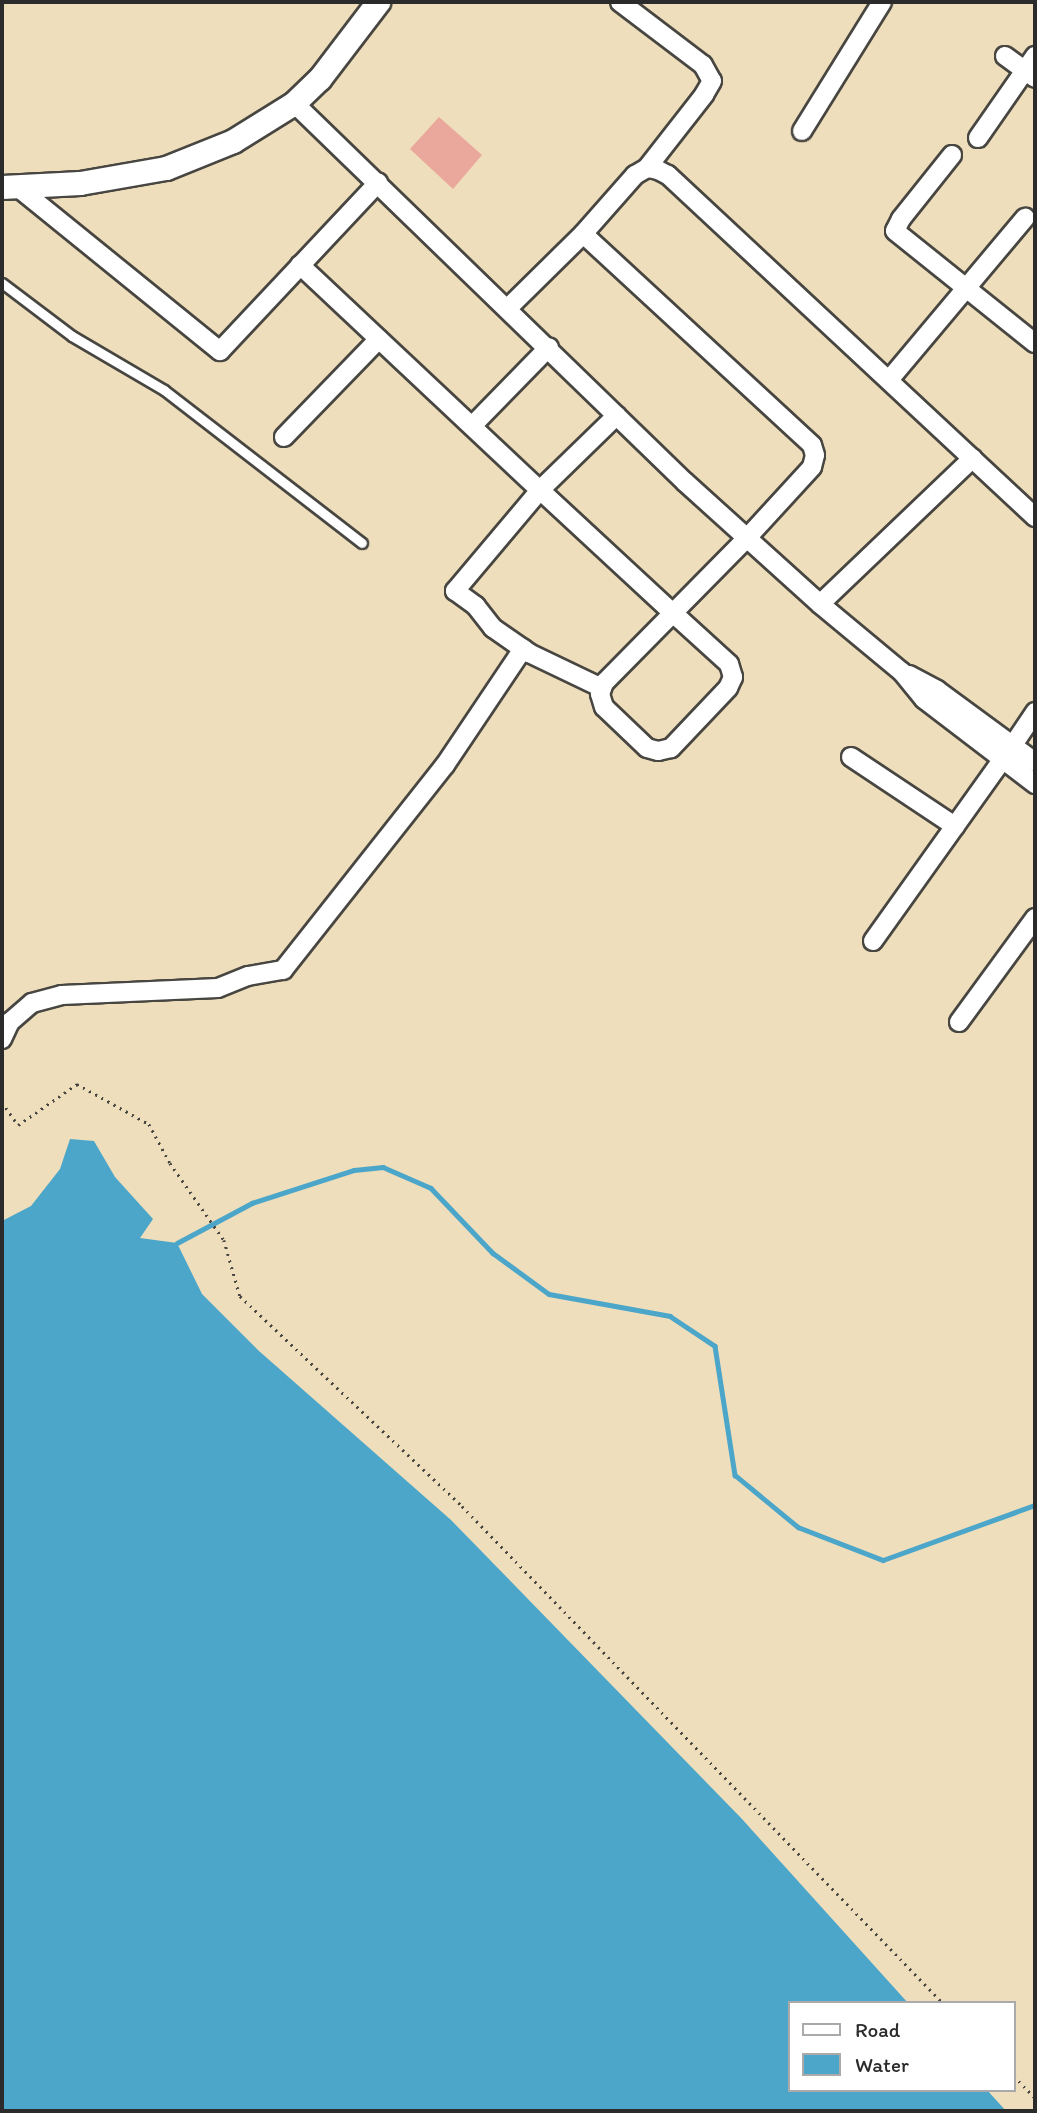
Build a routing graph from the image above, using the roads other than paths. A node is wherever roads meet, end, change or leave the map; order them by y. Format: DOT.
graph roads {
  1 [pos="620,2"];
  2 [pos="883,2"];
  3 [pos="372,4"];
  4 [pos="1005,56"];
  5 [pos="1032,68"];
  6 [pos="294,103"];
  7 [pos="802,131"];
  8 [pos="978,138"];
  9 [pos="952,155"];
  10 [pos="647,168"];
  11 [pos="378,183"];
  12 [pos="8,186"];
  13 [pos="1025,218"];
  14 [pos="583,234"];
  15 [pos="300,265"];
  16 [pos="2,284"];
  17 [pos="966,288"];
  18 [pos="509,307"];
  19 [pos="379,339"];
  20 [pos="1035,344"];
  21 [pos="549,347"];
  22 [pos="889,380"];
  23 [pos="617,415"];
  24 [pos="472,426"];
  25 [pos="284,437"];
  26 [pos="973,458"];
  27 [pos="540,490"];
  28 [pos="1035,517"];
  29 [pos="747,538"];
  30 [pos="362,543"];
  31 [pos="820,604"];
  32 [pos="673,613"];
  33 [pos="523,649"];
  34 [pos="602,688"];
  35 [pos="1035,712"];
  36 [pos="1007,753"];
  37 [pos="851,757"];
  38 [pos="1035,762"];
  39 [pos="1035,784"];
  40 [pos="955,826"];
  41 [pos="1035,918"];
  42 [pos="873,941"];
  43 [pos="959,1022"];
  44 [pos="2,1039"];
  1 -- 10 [label="street"];
  2 -- 7 [label="street"];
  3 -- 6 [label="street"];
  4 -- 5 [label="street"];
  5 -- 8 [label="street"];
  6 -- 11 [label="street"];
  6 -- 12 [label="street"];
  9 -- 17 [label="street"];
  10 -- 14 [label="street"];
  10 -- 22 [label="street"];
  11 -- 15 [label="street"];
  11 -- 18 [label="street"];
  12 -- 15 [label="street"];
  13 -- 17 [label="street"];
  14 -- 18 [label="street"];
  14 -- 29 [label="street"];
  15 -- 19 [label="street"];
  16 -- 30 [label="lane"];
  17 -- 20 [label="street"];
  17 -- 22 [label="street"];
  18 -- 21 [label="street"];
  19 -- 24 [label="street"];
  19 -- 25 [label="street"];
  21 -- 23 [label="street"];
  21 -- 24 [label="street"];
  22 -- 26 [label="street"];
  23 -- 27 [label="street"];
  23 -- 29 [label="street"];
  24 -- 27 [label="street"];
  26 -- 28 [label="street"];
  26 -- 31 [label="street"];
  27 -- 32 [label="street"];
  27 -- 33 [label="street"];
  29 -- 31 [label="street"];
  29 -- 32 [label="street"];
  31 -- 36 [label="street"];
  32 -- 34 [label="street"];
  32 -- 34 [label="street"];
  33 -- 34 [label="street"];
  33 -- 44 [label="street"];
  35 -- 36 [label="street"];
  36 -- 38 [label="street"];
  36 -- 39 [label="street"];
  36 -- 40 [label="street"];
  37 -- 40 [label="street"];
  40 -- 42 [label="street"];
  41 -- 43 [label="street"];
}
